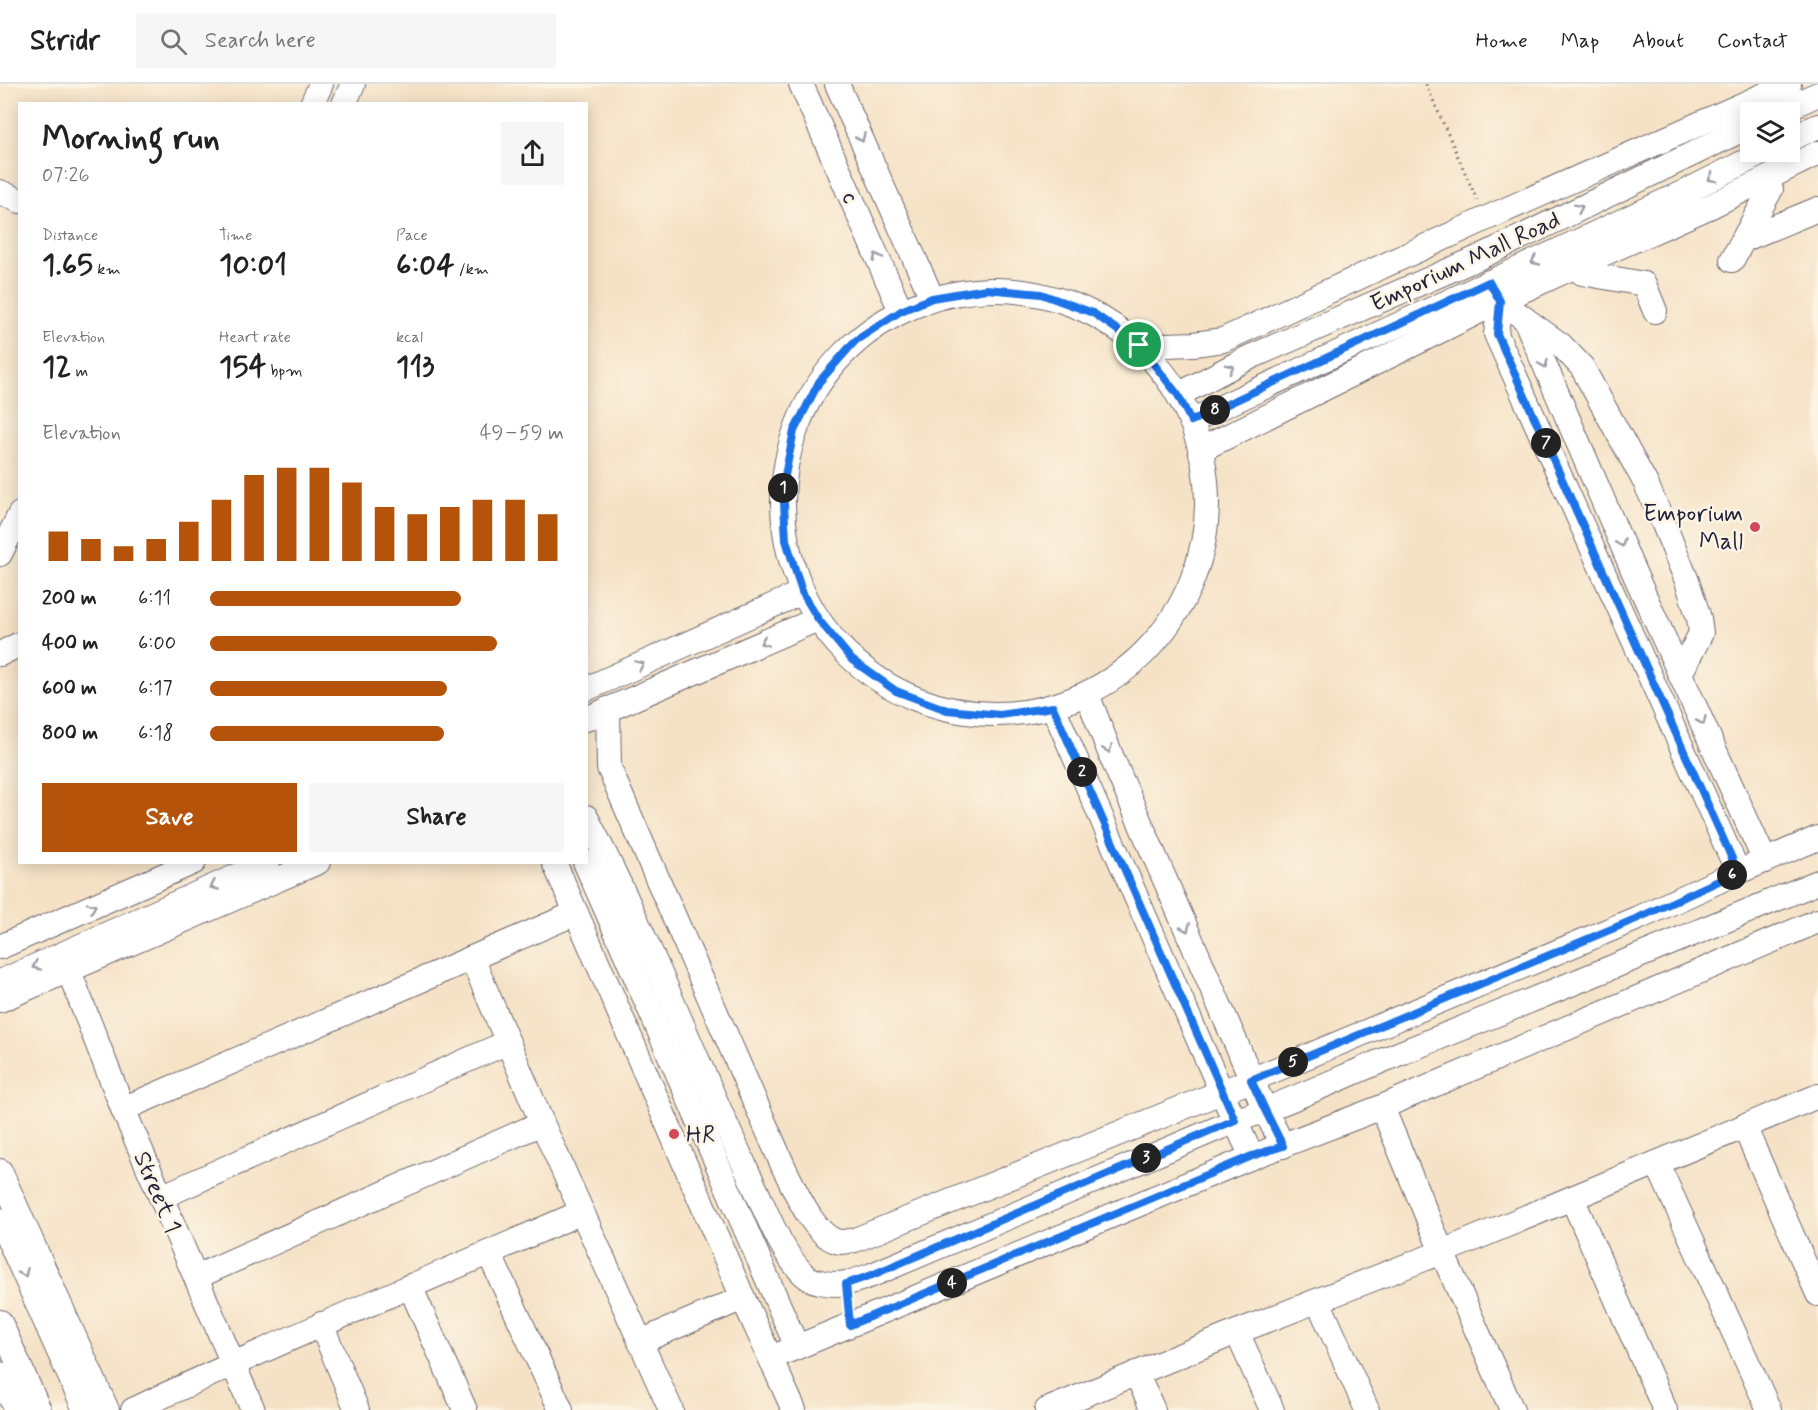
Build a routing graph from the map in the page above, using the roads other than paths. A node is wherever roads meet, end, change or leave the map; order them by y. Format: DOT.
graph roads {
  1 [pos="321,84"];
  2 [pos="353,84"];
  3 [pos="801,84"];
  4 [pos="837,84"];
  5 [pos="1789,84"];
  6 [pos="1818,94"];
  7 [pos="313,102"];
  8 [pos="345,102"];
  9 [pos="1800,102"];
  10 [pos="1818,126"];
  11 [pos="1740,131"];
  12 [pos="1800,134"];
  13 [pos="1817,155"];
  14 [pos="1744,162"];
  15 [pos="1773,176"];
  16 [pos="0,192"];
  17 [pos="18,200"];
  18 [pos="1818,209"];
  19 [pos="1578,265"];
  20 [pos="1495,292"];
  21 [pos="932,298"];
  22 [pos="901,311"];
  23 [pos="1655,311"];
  24 [pos="1525,319"];
  25 [pos="1139,345"];
  26 [pos="1178,395"];
  27 [pos="1191,421"];
  28 [pos="1200,450"];
  29 [pos="18,518"];
  30 [pos="0,554"];
  31 [pos="802,592"];
  32 [pos="818,619"];
  33 [pos="18,646"];
  34 [pos="0,654"];
  35 [pos="1680,674"];
  36 [pos="588,688"];
  37 [pos="1087,694"];
  38 [pos="1053,707"];
  39 [pos="597,714"];
  40 [pos="588,822"];
  41 [pos="1818,838"];
  42 [pos="1765,861"];
  43 [pos="189,864"];
  44 [pos="264,864"];
  45 [pos="313,864"];
  46 [pos="555,864"];
  47 [pos="586,864"];
  48 [pos="1738,872"];
  49 [pos="1818,882"];
  50 [pos="1770,902"];
  51 [pos="576,913"];
  52 [pos="1818,921"];
  53 [pos="1784,935"];
  54 [pos="0,947"];
  55 [pos="472,958"];
  56 [pos="69,971"];
  57 [pos="0,982"];
  58 [pos="0,1000"];
  59 [pos="508,1042"];
  60 [pos="1251,1080"];
  61 [pos="1221,1091"];
  62 [pos="1818,1096"];
  63 [pos="1382,1107"];
  64 [pos="123,1109"];
  65 [pos="1265,1110"];
  66 [pos="1235,1120"];
  67 [pos="542,1123"];
  68 [pos="1744,1126"];
  69 [pos="1283,1146"];
  70 [pos="1252,1156"];
  71 [pos="1657,1163"];
  72 [pos="0,1171"];
  73 [pos="161,1197"];
  74 [pos="1572,1198"];
  75 [pos="582,1212"];
  76 [pos="0,1220"];
  77 [pos="1442,1252"];
  78 [pos="489,1253"];
  79 [pos="196,1277"];
  80 [pos="846,1284"];
  81 [pos="410,1286"];
  82 [pos="1818,1294"];
  83 [pos="743,1298"];
  84 [pos="1318,1301"];
  85 [pos="0,1322"];
  86 [pos="321,1324"];
  87 [pos="850,1325"];
  88 [pos="1237,1332"];
  89 [pos="640,1342"];
  90 [pos="797,1347"];
  91 [pos="771,1358"];
  92 [pos="232,1363"];
  93 [pos="1136,1373"];
  94 [pos="0,1374"];
  95 [pos="1051,1409"];
  96 [pos="16,1410"];
  97 [pos="39,1410"];
  98 [pos="85,1410"];
  99 [pos="107,1410"];
  100 [pos="133,1410"];
  101 [pos="253,1410"];
  102 [pos="357,1410"];
  103 [pos="465,1410"];
  104 [pos="561,1410"];
  105 [pos="671,1410"];
  106 [pos="794,1410"];
  107 [pos="1153,1410"];
  108 [pos="1272,1410"];
  109 [pos="1367,1410"];
  110 [pos="1512,1410"];
  111 [pos="1665,1410"];
  112 [pos="1769,1410"];
  1 -- 7 [label="street"];
  2 -- 8 [label="street"];
  22 -- 3 [label="street, c, one-way"];
  4 -- 21 [label="street, one-way"];
  5 -- 25 [label="street"];
  6 -- 9 [label="street"];
  10 -- 12 [label="street"];
  26 -- 11 [label="street, Emporium Mall Road, one-way"];
  13 -- 15 [label="street"];
  14 -- 20 [label="street, one-way"];
  15 -- 18 [label="street"];
  15 -- 19 [label="street"];
  16 -- 17 [label="street"];
  19 -- 20 [label="street"];
  19 -- 23 [label="street"];
  20 -- 24 [label="street"];
  20 -- 27 [label="street"];
  20 -- 28 [label="street"];
  20 -- 48 [label="street"];
  21 -- 22 [label="street"];
  21 -- 25 [label="street"];
  22 -- 31 [label="street"];
  24 -- 35 [label="street, one-way"];
  24 -- 35 [label="street"];
  25 -- 26 [label="street"];
  26 -- 27 [label="street"];
  27 -- 28 [label="street"];
  28 -- 37 [label="street"];
  29 -- 30 [label="street"];
  31 -- 32 [label="street"];
  36 -- 31 [label="street, one-way"];
  32 -- 38 [label="street"];
  32 -- 39 [label="street, one-way"];
  33 -- 34 [label="street"];
  35 -- 42 [label="street, one-way"];
  37 -- 38 [label="street"];
  37 -- 60 [label="street, one-way"];
  38 -- 61 [label="street"];
  39 -- 61 [label="street"];
  40 -- 80 [label="street"];
  41 -- 42 [label="street"];
  42 -- 48 [label="street"];
  54 -- 43 [label="street, one-way"];
  44 -- 57 [label="street, one-way"];
  45 -- 56 [label="street"];
  46 -- 51 [label="street"];
  47 -- 90 [label="street"];
  48 -- 60 [label="street"];
  49 -- 50 [label="street"];
  50 -- 53 [label="street"];
  50 -- 65 [label="street"];
  51 -- 55 [label="street"];
  51 -- 83 [label="street"];
  52 -- 53 [label="street"];
  53 -- 63 [label="street"];
  55 -- 59 [label="street"];
  55 -- 64 [label="street"];
  56 -- 58 [label="street"];
  56 -- 64 [label="street, Street 1"];
  59 -- 67 [label="street"];
  59 -- 73 [label="street"];
  60 -- 61 [label="street"];
  60 -- 65 [label="street"];
  61 -- 66 [label="street"];
  62 -- 68 [label="street"];
  63 -- 69 [label="street"];
  63 -- 77 [label="street"];
  64 -- 73 [label="street, Street 1"];
  65 -- 66 [label="street"];
  65 -- 69 [label="street"];
  66 -- 70 [label="street"];
  66 -- 80 [label="street"];
  67 -- 75 [label="street"];
  67 -- 79 [label="street"];
  68 -- 71 [label="street"];
  68 -- 82 [label="street"];
  69 -- 70 [label="street"];
  70 -- 87 [label="street"];
  71 -- 74 [label="street"];
  71 -- 112 [label="street"];
  72 -- 99 [label="street"];
  73 -- 79 [label="street, Street 1"];
  74 -- 77 [label="street"];
  74 -- 111 [label="street"];
  75 -- 78 [label="street"];
  75 -- 89 [label="street"];
  76 -- 98 [label="street, one-way"];
  77 -- 84 [label="street"];
  77 -- 110 [label="street"];
  78 -- 81 [label="street"];
  78 -- 104 [label="street"];
  79 -- 92 [label="street, Street 1"];
  80 -- 87 [label="street"];
  81 -- 86 [label="street"];
  81 -- 103 [label="street"];
  83 -- 89 [label="street"];
  83 -- 91 [label="street"];
  84 -- 88 [label="street"];
  84 -- 109 [label="street"];
  85 -- 97 [label="street"];
  86 -- 92 [label="street"];
  86 -- 102 [label="street"];
  87 -- 90 [label="street"];
  88 -- 93 [label="street"];
  88 -- 108 [label="street"];
  89 -- 105 [label="street"];
  90 -- 91 [label="street"];
  91 -- 106 [label="street"];
  92 -- 100 [label="street"];
  92 -- 101 [label="street, Street 1"];
  93 -- 95 [label="street"];
  93 -- 107 [label="street"];
  94 -- 96 [label="street"];
}
